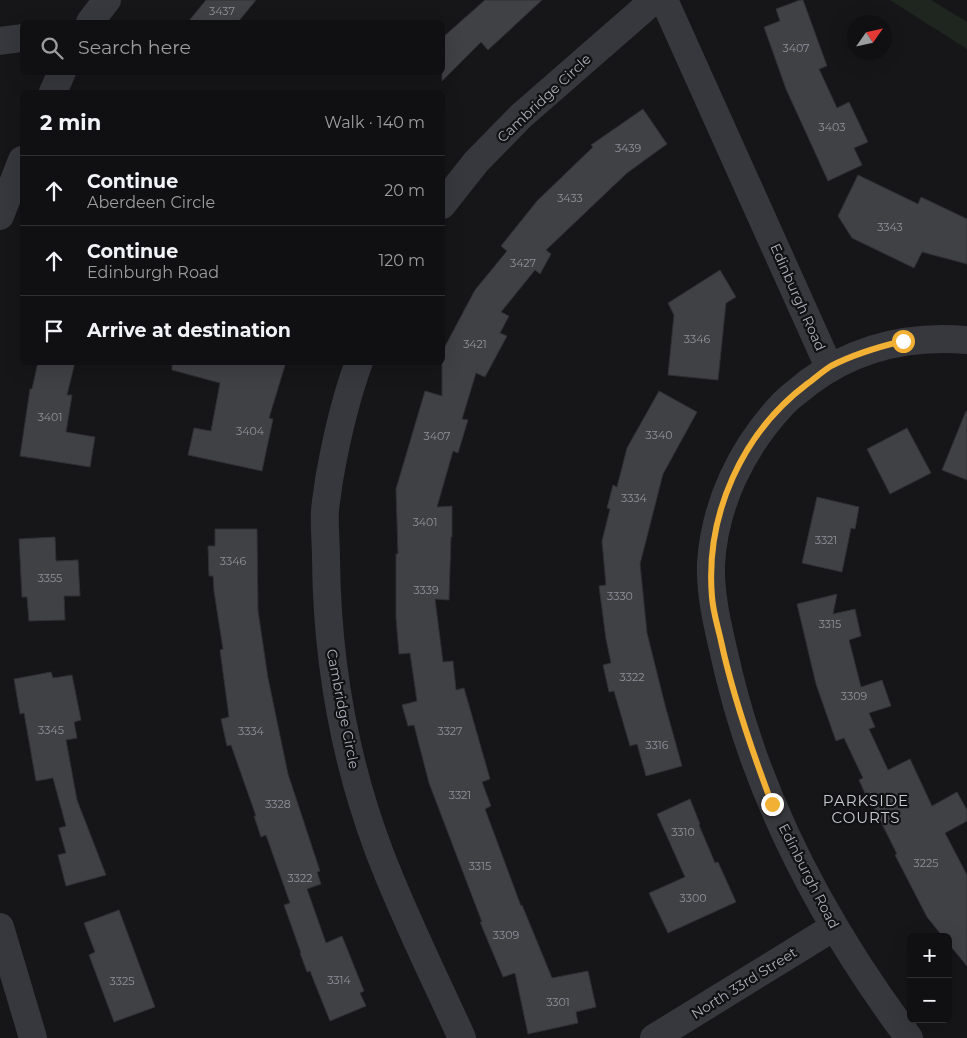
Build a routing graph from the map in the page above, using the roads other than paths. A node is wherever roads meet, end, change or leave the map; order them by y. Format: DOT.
graph roads {
  1 [pos="654,0"];
  2 [pos="664,0"];
  3 [pos="20,38"];
  4 [pos="0,41"];
  5 [pos="61,75"];
  6 [pos="54,90"];
  7 [pos="20,165"];
  8 [pos="445,202"];
  9 [pos="0,216"];
  10 [pos="967,340"];
  11 [pos="358,365"];
  12 [pos="829,367"];
  13 [pos="0,927"];
  14 [pos="834,927"];
  15 [pos="33,1038"];
  16 [pos="462,1038"];
  17 [pos="654,1038"];
  18 [pos="909,1038"];
  1 -- 8 [label="street, Cambridge Circle"];
  2 -- 12 [label="street, Edinburgh Road"];
  3 -- 4 [label="street"];
  5 -- 6 [label="street"];
  7 -- 9 [label="street"];
  10 -- 12 [label="street"];
  11 -- 16 [label="street, Cambridge Circle"];
  12 -- 14 [label="street, Edinburgh Road"];
  13 -- 15 [label="street"];
  14 -- 17 [label="street, North 33rd Street"];
  14 -- 18 [label="street, Edinburgh Road"];
}
